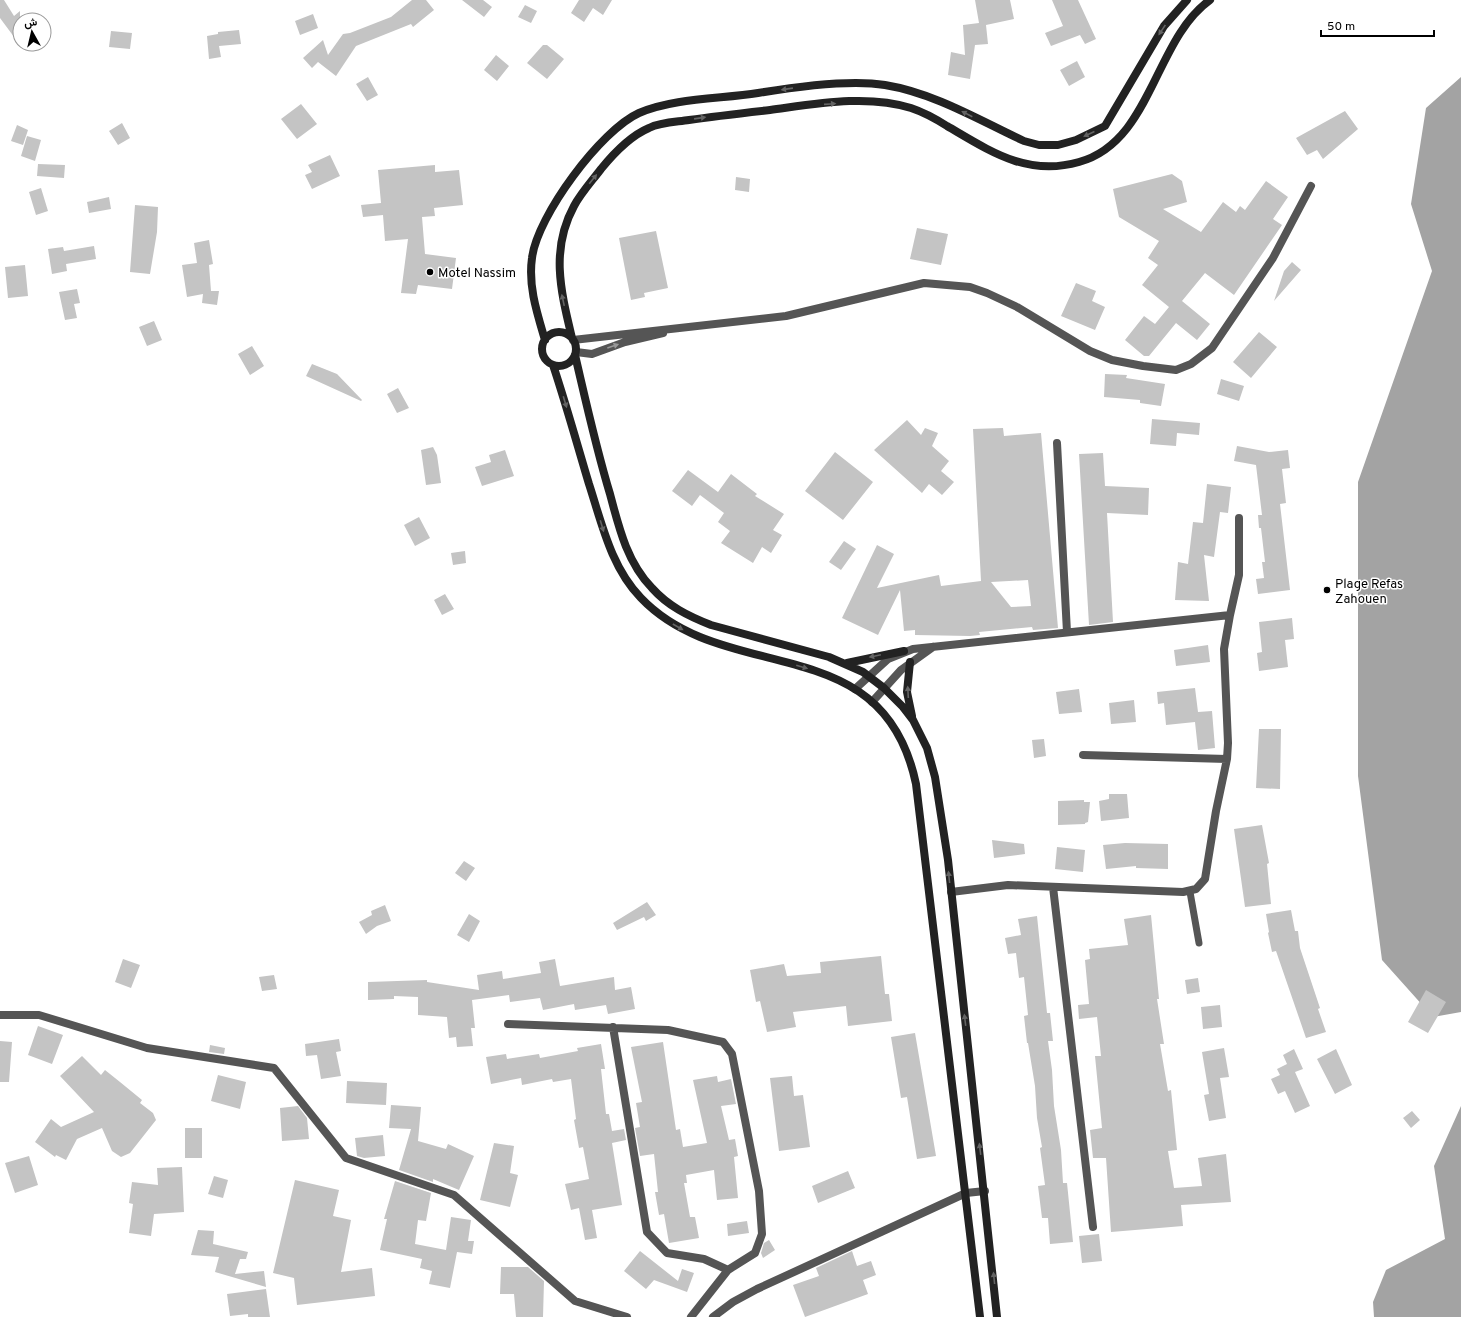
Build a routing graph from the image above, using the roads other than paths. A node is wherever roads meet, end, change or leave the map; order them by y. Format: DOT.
graph roads {
  1 [pos="1188,0"];
  2 [pos="1210,0"];
  3 [pos="1311,186"];
  4 [pos="675,329"];
  5 [pos="573,339"];
  6 [pos="545,340"];
  7 [pos="575,354"];
  8 [pos="554,365"];
  9 [pos="1057,443"];
  10 [pos="1239,518"];
  11 [pos="1230,615"];
  12 [pos="1068,632"];
  13 [pos="935,645"];
  14 [pos="904,651"];
  15 [pos="910,662"];
  16 [pos="847,663"];
  17 [pos="869,676"];
  18 [pos="884,688"];
  19 [pos="855,689"];
  20 [pos="872,702"];
  21 [pos="913,720"];
  22 [pos="1083,755"];
  23 [pos="1227,759"];
  24 [pos="1053,887"];
  25 [pos="951,892"];
  26 [pos="1190,892"];
  27 [pos="1199,943"];
  28 [pos="0,1015"];
  29 [pos="508,1024"];
  30 [pos="614,1027"];
  31 [pos="985,1191"];
  32 [pos="966,1193"];
  33 [pos="1093,1227"];
  34 [pos="728,1270"];
  35 [pos="627,1317"];
  36 [pos="691,1317"];
  37 [pos="714,1317"];
  38 [pos="980,1317"];
  39 [pos="998,1317"];
  1 -- 6 [label="main road, one-way"];
  5 -- 2 [label="main road, one-way"];
  3 -- 4 [label="street"];
  4 -- 5 [label="street"];
  7 -- 4 [label="street, one-way"];
  5 -- 6 [label="main road"];
  5 -- 7 [label="main road"];
  6 -- 8 [label="main road"];
  7 -- 8 [label="main road"];
  7 -- 16 [label="main road"];
  8 -- 19 [label="main road, one-way"];
  9 -- 12 [label="street"];
  10 -- 11 [label="street"];
  11 -- 12 [label="street"];
  11 -- 23 [label="street"];
  12 -- 13 [label="street"];
  13 -- 14 [label="street"];
  13 -- 15 [label="street"];
  14 -- 16 [label="main road, one-way"];
  14 -- 17 [label="street"];
  15 -- 18 [label="street"];
  21 -- 15 [label="main road, one-way"];
  16 -- 17 [label="main road"];
  17 -- 18 [label="main road"];
  17 -- 19 [label="street"];
  18 -- 20 [label="street"];
  18 -- 21 [label="main road"];
  19 -- 20 [label="main road"];
  20 -- 32 [label="main road"];
  25 -- 21 [label="main road, one-way"];
  22 -- 23 [label="street"];
  23 -- 26 [label="street"];
  24 -- 25 [label="street"];
  24 -- 26 [label="street"];
  24 -- 33 [label="street"];
  31 -- 25 [label="main road, one-way"];
  26 -- 27 [label="lane"];
  28 -- 35 [label="street"];
  29 -- 30 [label="street"];
  30 -- 34 [label="street"];
  30 -- 34 [label="street"];
  31 -- 32 [label="street"];
  39 -- 31 [label="main road, one-way"];
  32 -- 37 [label="street"];
  32 -- 38 [label="main road"];
  34 -- 36 [label="street"];
}
